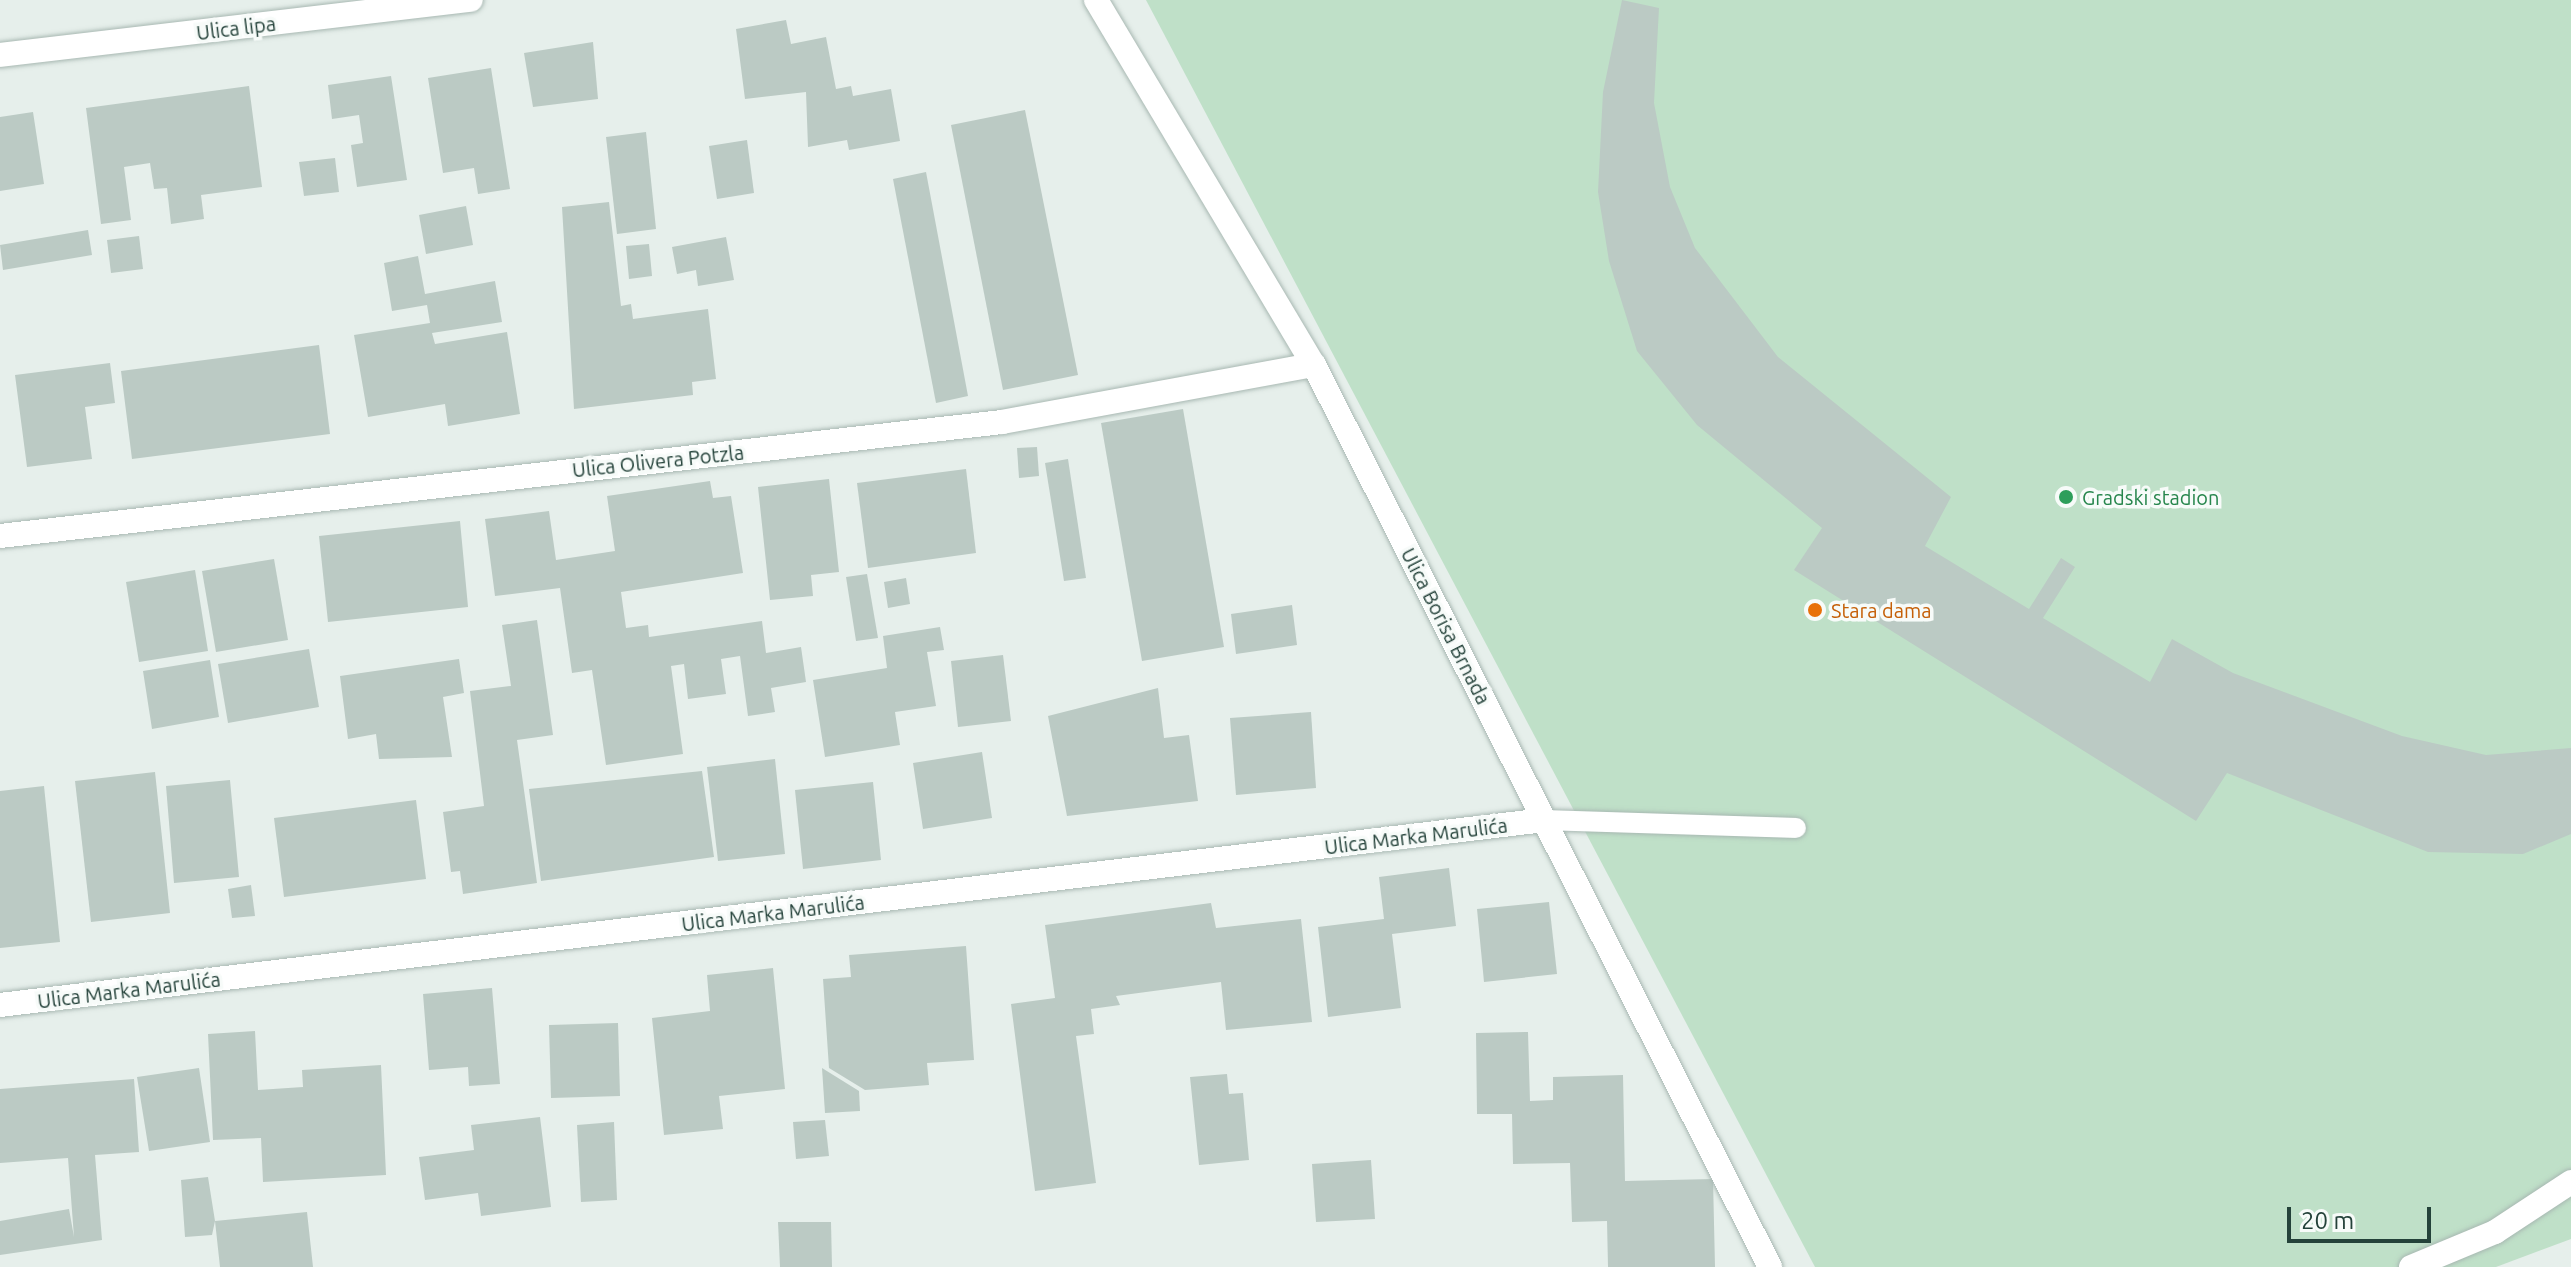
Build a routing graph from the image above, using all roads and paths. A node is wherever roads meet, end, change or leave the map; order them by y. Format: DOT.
graph roads {
  1 [pos="471,0"];
  2 [pos="1096,0"];
  3 [pos="0,55"];
  4 [pos="1314,365"];
  5 [pos="0,536"];
  6 [pos="1545,820"];
  7 [pos="1796,828"];
  8 [pos="0,1005"];
  9 [pos="2571,1182"];
  10 [pos="1770,1267"];
  11 [pos="2411,1267"];
  1 -- 3 [label="street, Ulica lipa"];
  2 -- 4 [label="street, Ulica Borisa Brnada"];
  4 -- 5 [label="street, Ulica Olivera Potzla"];
  4 -- 6 [label="street, Ulica Borisa Brnada"];
  6 -- 7 [label="lane"];
  6 -- 8 [label="street, Ulica Marka Marulića"];
  6 -- 10 [label="street, Ulica Borisa Brnada"];
  9 -- 11 [label="street"];
}
